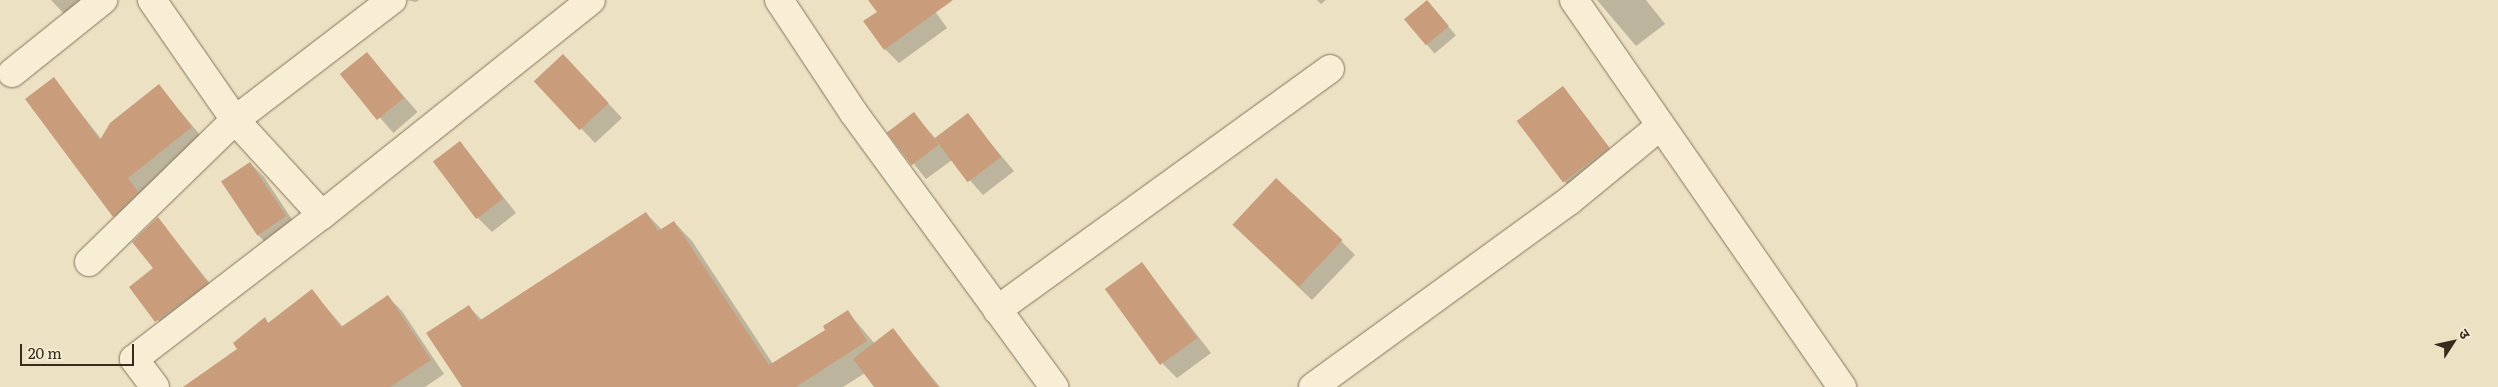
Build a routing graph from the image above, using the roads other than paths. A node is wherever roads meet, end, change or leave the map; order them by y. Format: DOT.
graph roads {
  1 [pos="103,0"];
  2 [pos="152,0"];
  3 [pos="392,0"];
  4 [pos="590,0"];
  5 [pos="779,0"];
  6 [pos="1574,0"];
  7 [pos="1330,69"];
  8 [pos="12,73"];
  9 [pos="235,120"];
  10 [pos="1659,127"];
  11 [pos="322,215"];
  12 [pos="89,262"];
  13 [pos="997,310"];
  14 [pos="155,387"];
  15 [pos="1054,387"];
  16 [pos="1313,387"];
  17 [pos="1842,387"];
  1 -- 8 [label="street"];
  2 -- 9 [label="street"];
  3 -- 9 [label="street"];
  4 -- 11 [label="street"];
  5 -- 13 [label="street"];
  6 -- 10 [label="street"];
  7 -- 13 [label="street"];
  9 -- 11 [label="street"];
  9 -- 12 [label="street"];
  10 -- 16 [label="street"];
  10 -- 17 [label="street"];
  11 -- 14 [label="street"];
  13 -- 15 [label="street"];
}
